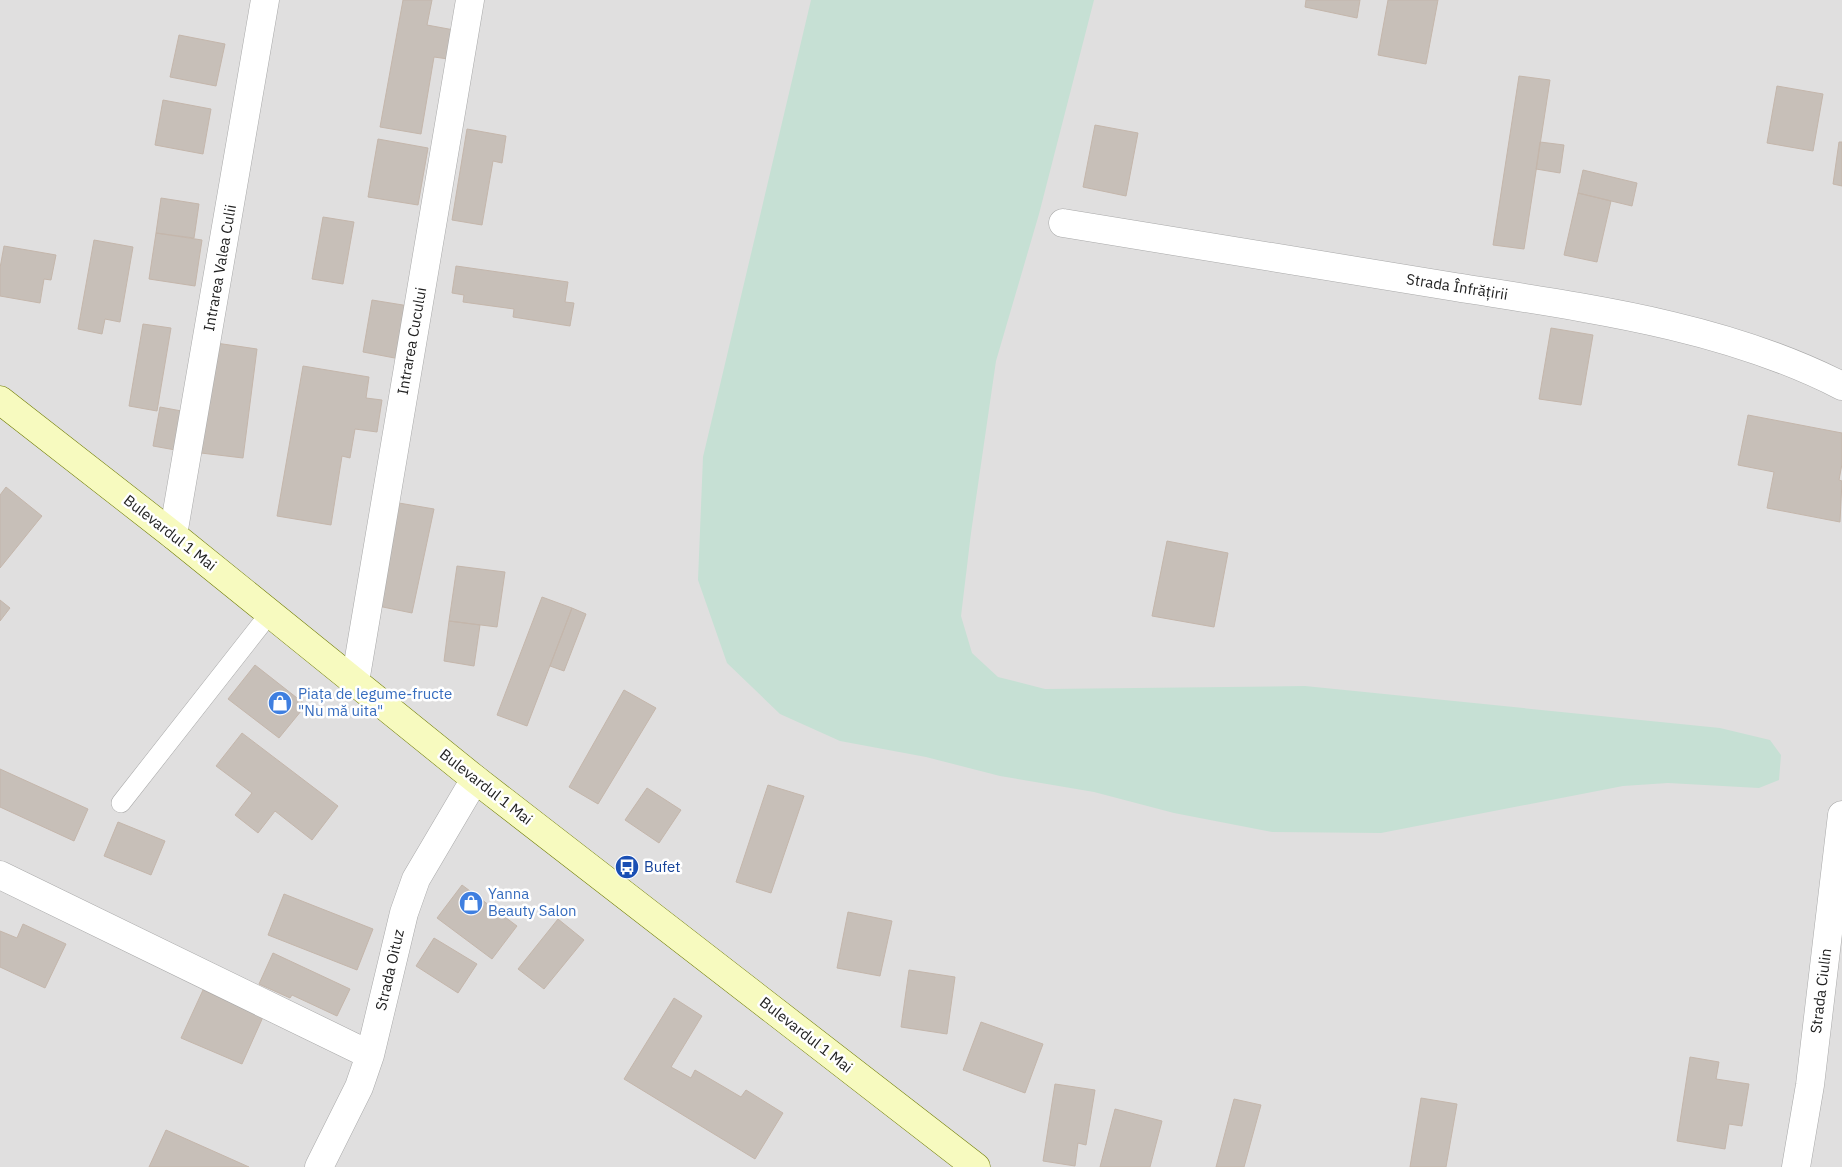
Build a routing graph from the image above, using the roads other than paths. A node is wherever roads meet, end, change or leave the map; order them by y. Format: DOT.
graph roads {
  1 [pos="265,0"];
  2 [pos="470,0"];
  3 [pos="1063,223"];
  4 [pos="1842,386"];
  5 [pos="0,400"];
  6 [pos="173,535"];
  7 [pos="270,613"];
  8 [pos="354,682"];
  9 [pos="475,779"];
  10 [pos="121,803"];
  11 [pos="1842,815"];
  12 [pos="0,875"];
  13 [pos="370,1055"];
  14 [pos="319,1167"];
  15 [pos="976,1167"];
  16 [pos="1796,1167"];
  1 -- 6 [label="street, Intrarea Valea Culii"];
  2 -- 8 [label="street, Intrarea Cucului"];
  3 -- 4 [label="street, Strada Înfrățirii"];
  5 -- 6 [label="main road, Bulevardul 1 Mai"];
  6 -- 7 [label="main road, Bulevardul 1 Mai"];
  7 -- 8 [label="main road, Bulevardul 1 Mai"];
  7 -- 10 [label="lane"];
  8 -- 9 [label="main road, Bulevardul 1 Mai"];
  9 -- 13 [label="street, Strada Oituz"];
  9 -- 15 [label="main road, Bulevardul 1 Mai"];
  11 -- 16 [label="street, Strada Ciulin"];
  12 -- 13 [label="street"];
  13 -- 14 [label="street, Strada Oituz"];
}
